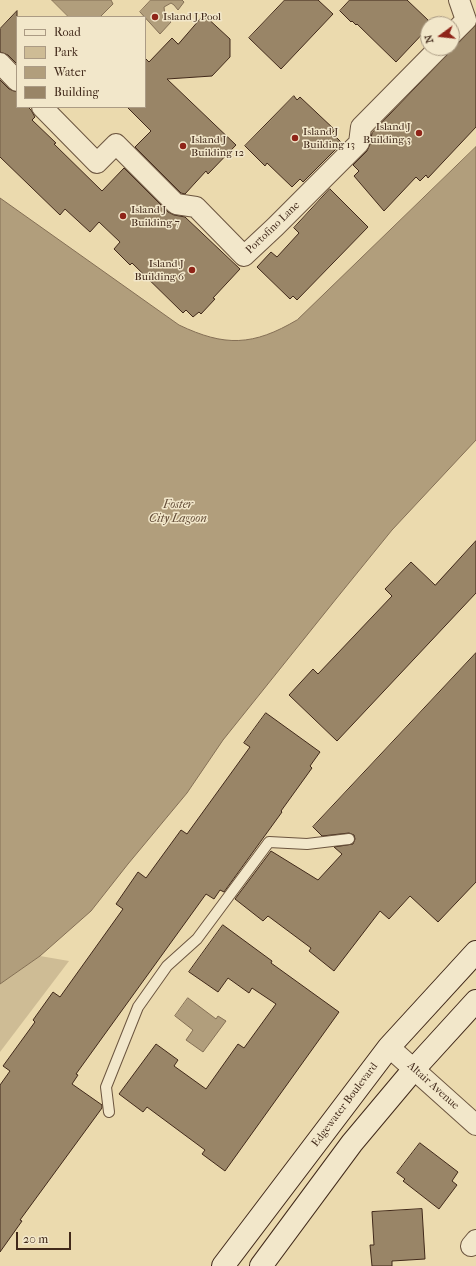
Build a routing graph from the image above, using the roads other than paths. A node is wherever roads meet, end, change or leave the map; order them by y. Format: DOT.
graph roads {
  1 [pos="459,0"];
  2 [pos="460,26"];
  3 [pos="431,56"];
  4 [pos="0,63"];
  5 [pos="16,80"];
  6 [pos="43,108"];
  7 [pos="349,839"];
  8 [pos="476,952"];
  9 [pos="476,1001"];
  10 [pos="389,1048"];
  11 [pos="414,1069"];
  12 [pos="110,1112"];
  13 [pos="476,1125"];
  14 [pos="223,1266"];
  15 [pos="261,1266"];
  1 -- 2 [label="street"];
  3 -- 6 [label="street, Portofino Lane"];
  4 -- 5 [label="street"];
  7 -- 12 [label="lane"];
  8 -- 10 [label="main road, Edgewater Boulevard"];
  9 -- 11 [label="main road"];
  10 -- 11 [label="street, Altair Avenue"];
  10 -- 14 [label="main road, Edgewater Boulevard"];
  11 -- 13 [label="street, Altair Avenue"];
  11 -- 15 [label="main road"];
}
